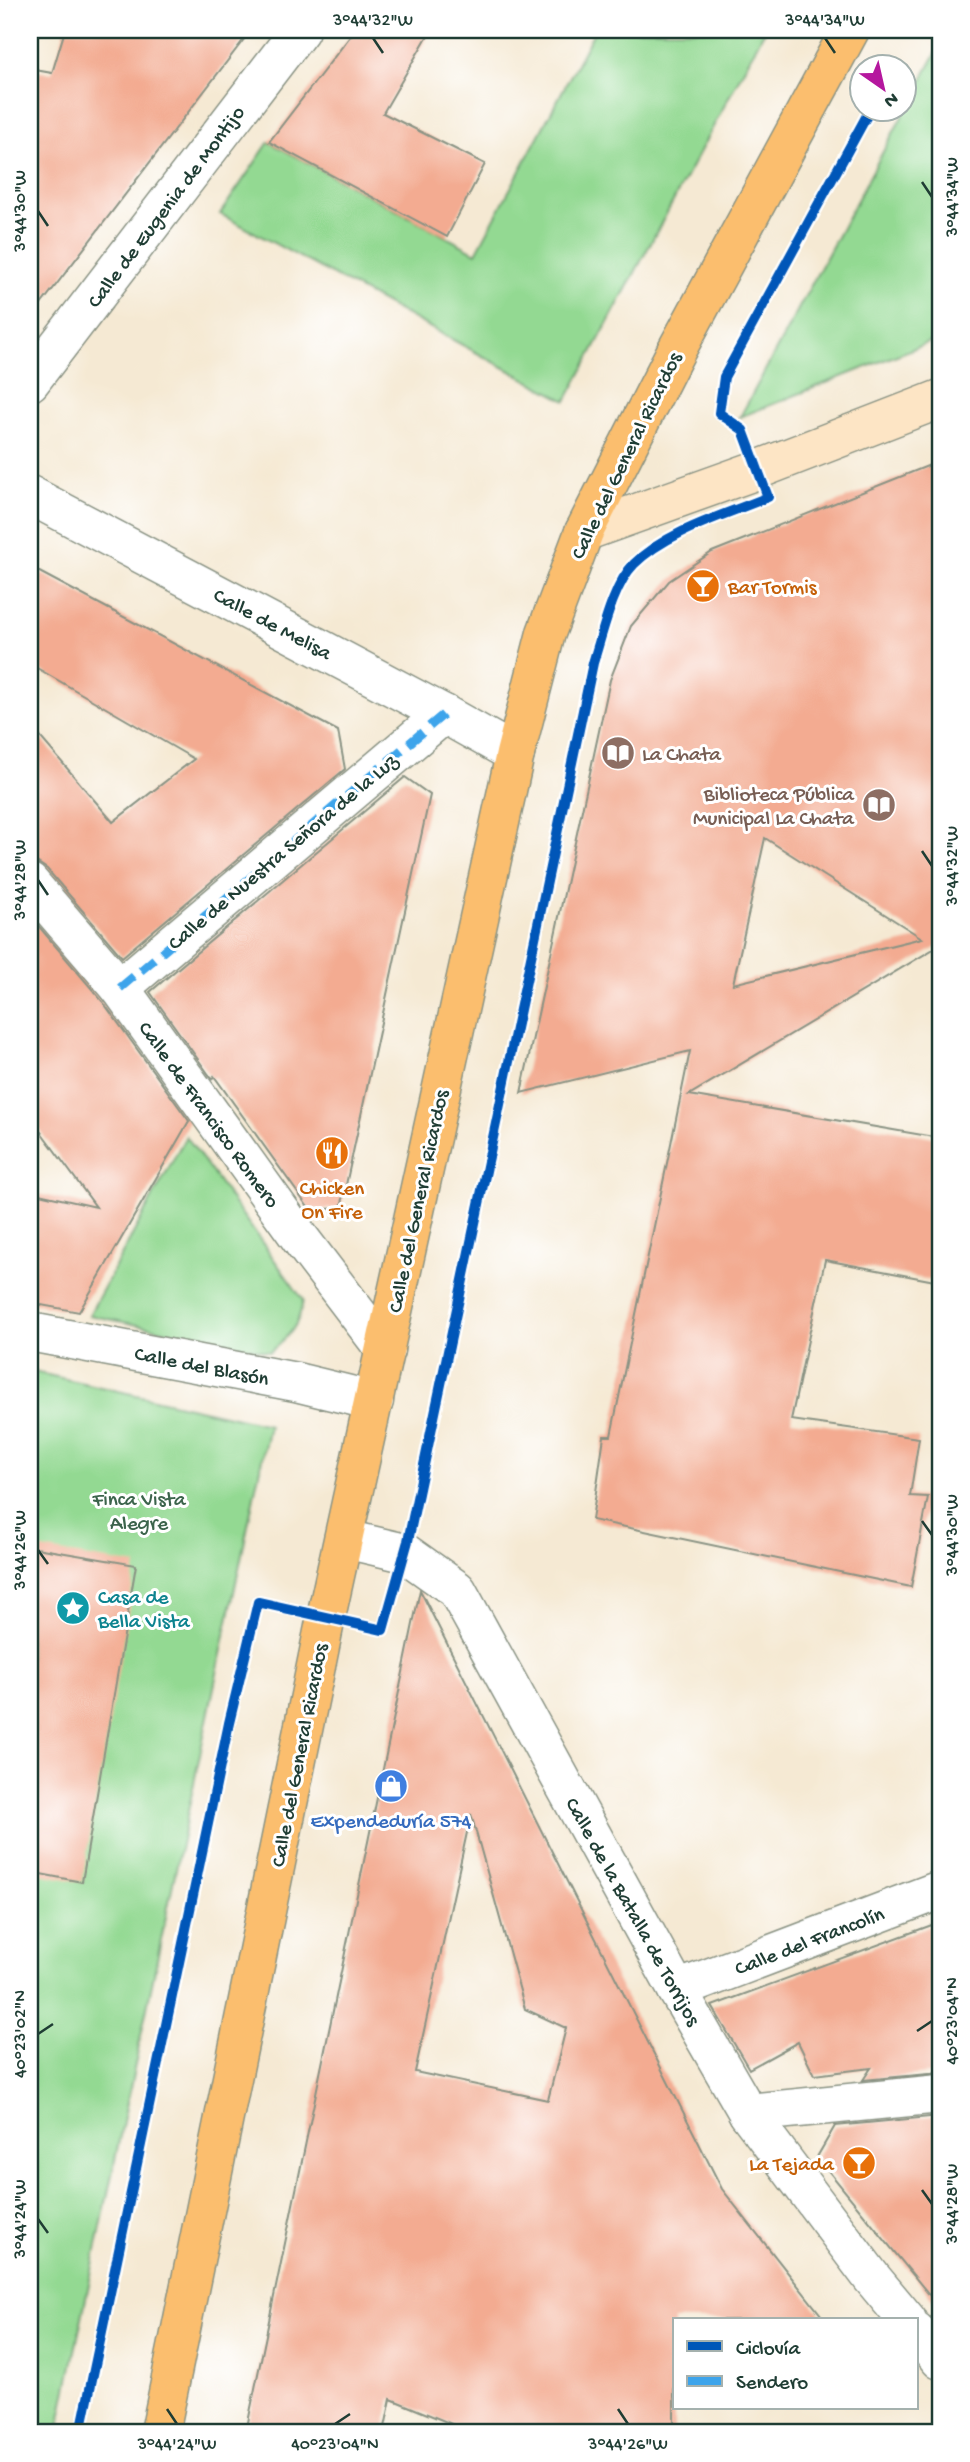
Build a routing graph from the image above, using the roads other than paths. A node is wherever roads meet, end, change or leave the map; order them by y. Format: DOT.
graph roads {
  1 [pos="300,30"];
  2 [pos="850,30"];
  3 [pos="30,382"];
  4 [pos="940,399"];
  5 [pos="30,495"];
  6 [pos="584,532"];
  7 [pos="444,714"];
  8 [pos="515,754"];
  9 [pos="30,883"];
  10 [pos="120,988"];
  11 [pos="30,1332"];
  12 [pos="385,1350"];
  13 [pos="374,1401"];
  14 [pos="345,1539"];
  15 [pos="940,1890"];
  16 [pos="677,1990"];
  17 [pos="940,2094"];
  18 [pos="748,2113"];
  19 [pos="905,2318"];
  20 [pos="918,2333"];
  21 [pos="940,2360"];
  22 [pos="160,2432"];
  1 -- 3 [label="street, Calle de Eugenia de Montijo"];
  2 -- 6 [label="main road, Calle del General Ricardos"];
  4 -- 6 [label="street"];
  5 -- 7 [label="street, Calle de Melisa"];
  6 -- 8 [label="main road, Calle del General Ricardos"];
  7 -- 8 [label="street, Calle de Melisa"];
  7 -- 10 [label="street, Calle de Nuestra Señora de la Luz"];
  8 -- 12 [label="main road, Calle del General Ricardos"];
  9 -- 10 [label="street, Calle de Francisco Romero"];
  10 -- 12 [label="street, Calle de Francisco Romero"];
  11 -- 13 [label="street, Calle del Blasón"];
  12 -- 13 [label="main road, Calle del General Ricardos"];
  13 -- 14 [label="main road, Calle del General Ricardos"];
  14 -- 16 [label="street, Calle de la Batalla de Torrijos"];
  14 -- 22 [label="main road, Calle del General Ricardos"];
  15 -- 16 [label="street, Calle del Francolín"];
  16 -- 18 [label="street, Calle de la Batalla de Torrijos"];
  17 -- 18 [label="street"];
  18 -- 19 [label="street, Calle de la Batalla de Torrijos"];
  20 -- 21 [label="street"];
}
